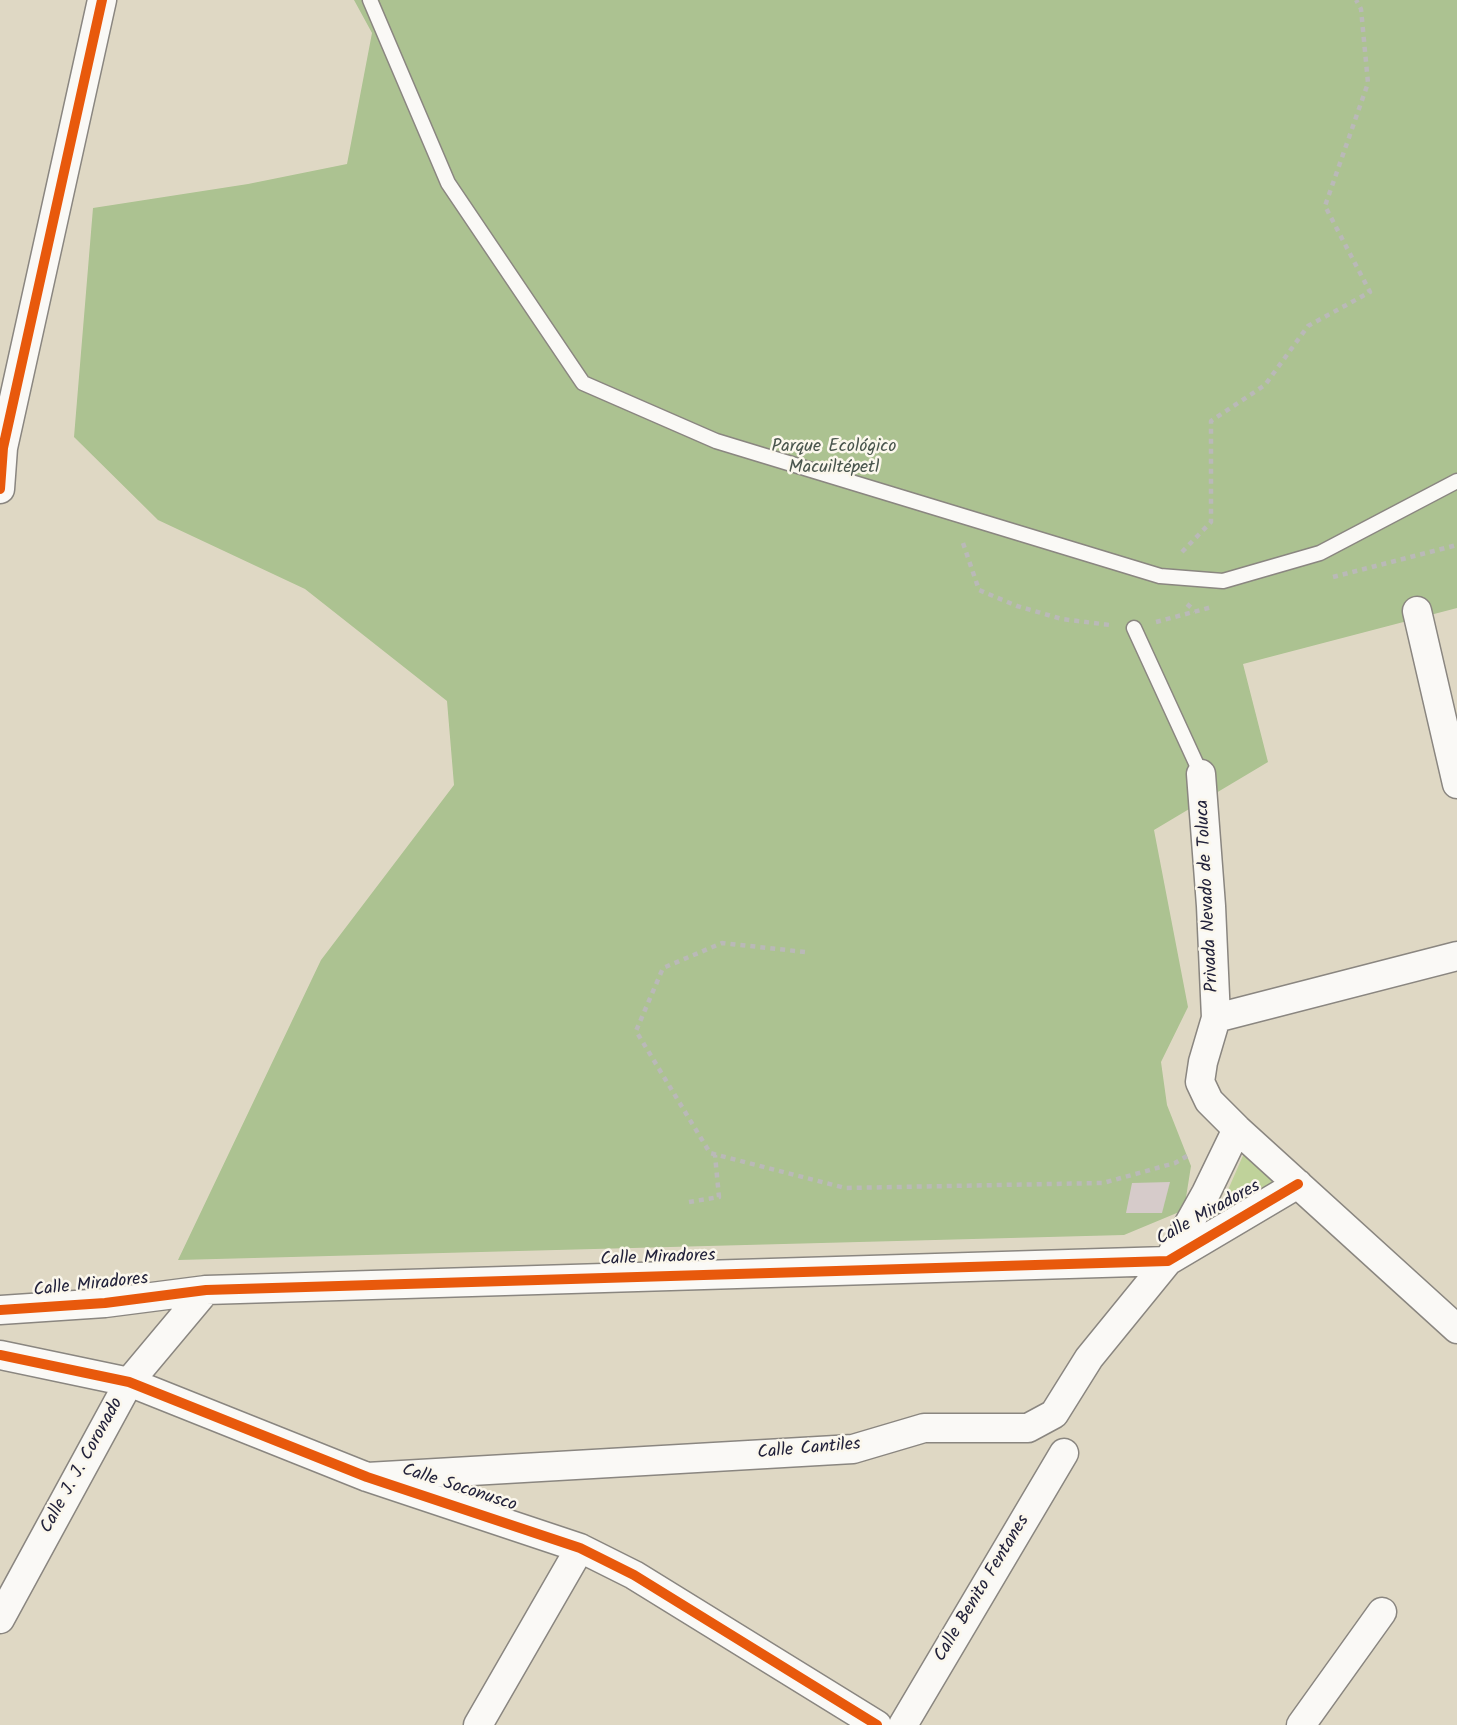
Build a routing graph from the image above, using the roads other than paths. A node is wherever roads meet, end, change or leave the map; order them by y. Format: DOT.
graph roads {
  1 [pos="102,0"];
  2 [pos="370,0"];
  3 [pos="1457,481"];
  4 [pos="0,489"];
  5 [pos="1417,611"];
  6 [pos="1134,628"];
  7 [pos="1202,774"];
  8 [pos="1457,784"];
  9 [pos="1457,956"];
  10 [pos="1216,1018"];
  11 [pos="1237,1129"];
  12 [pos="1298,1184"];
  13 [pos="1168,1261"];
  14 [pos="206,1290"];
  15 [pos="0,1310"];
  16 [pos="1457,1329"];
  17 [pos="0,1354"];
  18 [pos="129,1382"];
  19 [pos="1064,1453"];
  20 [pos="368,1477"];
  21 [pos="580,1548"];
  22 [pos="1382,1612"];
  23 [pos="0,1619"];
  24 [pos="478,1725"];
  25 [pos="877,1725"];
  26 [pos="902,1725"];
  27 [pos="1301,1725"];
  1 -- 4 [label="street"];
  2 -- 3 [label="lane"];
  5 -- 8 [label="street"];
  6 -- 7 [label="lane"];
  7 -- 10 [label="street, Privada Nevado de Toluca"];
  9 -- 10 [label="street"];
  10 -- 11 [label="street"];
  11 -- 12 [label="street"];
  11 -- 13 [label="street, Calle Miradores"];
  12 -- 13 [label="street, Calle Miradores"];
  12 -- 16 [label="street"];
  13 -- 14 [label="street, Calle Miradores"];
  13 -- 20 [label="street, Calle Cantiles"];
  14 -- 15 [label="street, Calle Miradores"];
  14 -- 18 [label="street, Calle J. J. Coronado"];
  17 -- 18 [label="street, Calle Soconusco"];
  18 -- 20 [label="street, Calle Soconusco"];
  18 -- 23 [label="street, Calle J. J. Coronado"];
  19 -- 26 [label="street, Calle Benito Fentanes"];
  20 -- 21 [label="street, Calle Soconusco"];
  21 -- 24 [label="street"];
  21 -- 25 [label="street, Calle Soconusco"];
  22 -- 27 [label="street"];
}
